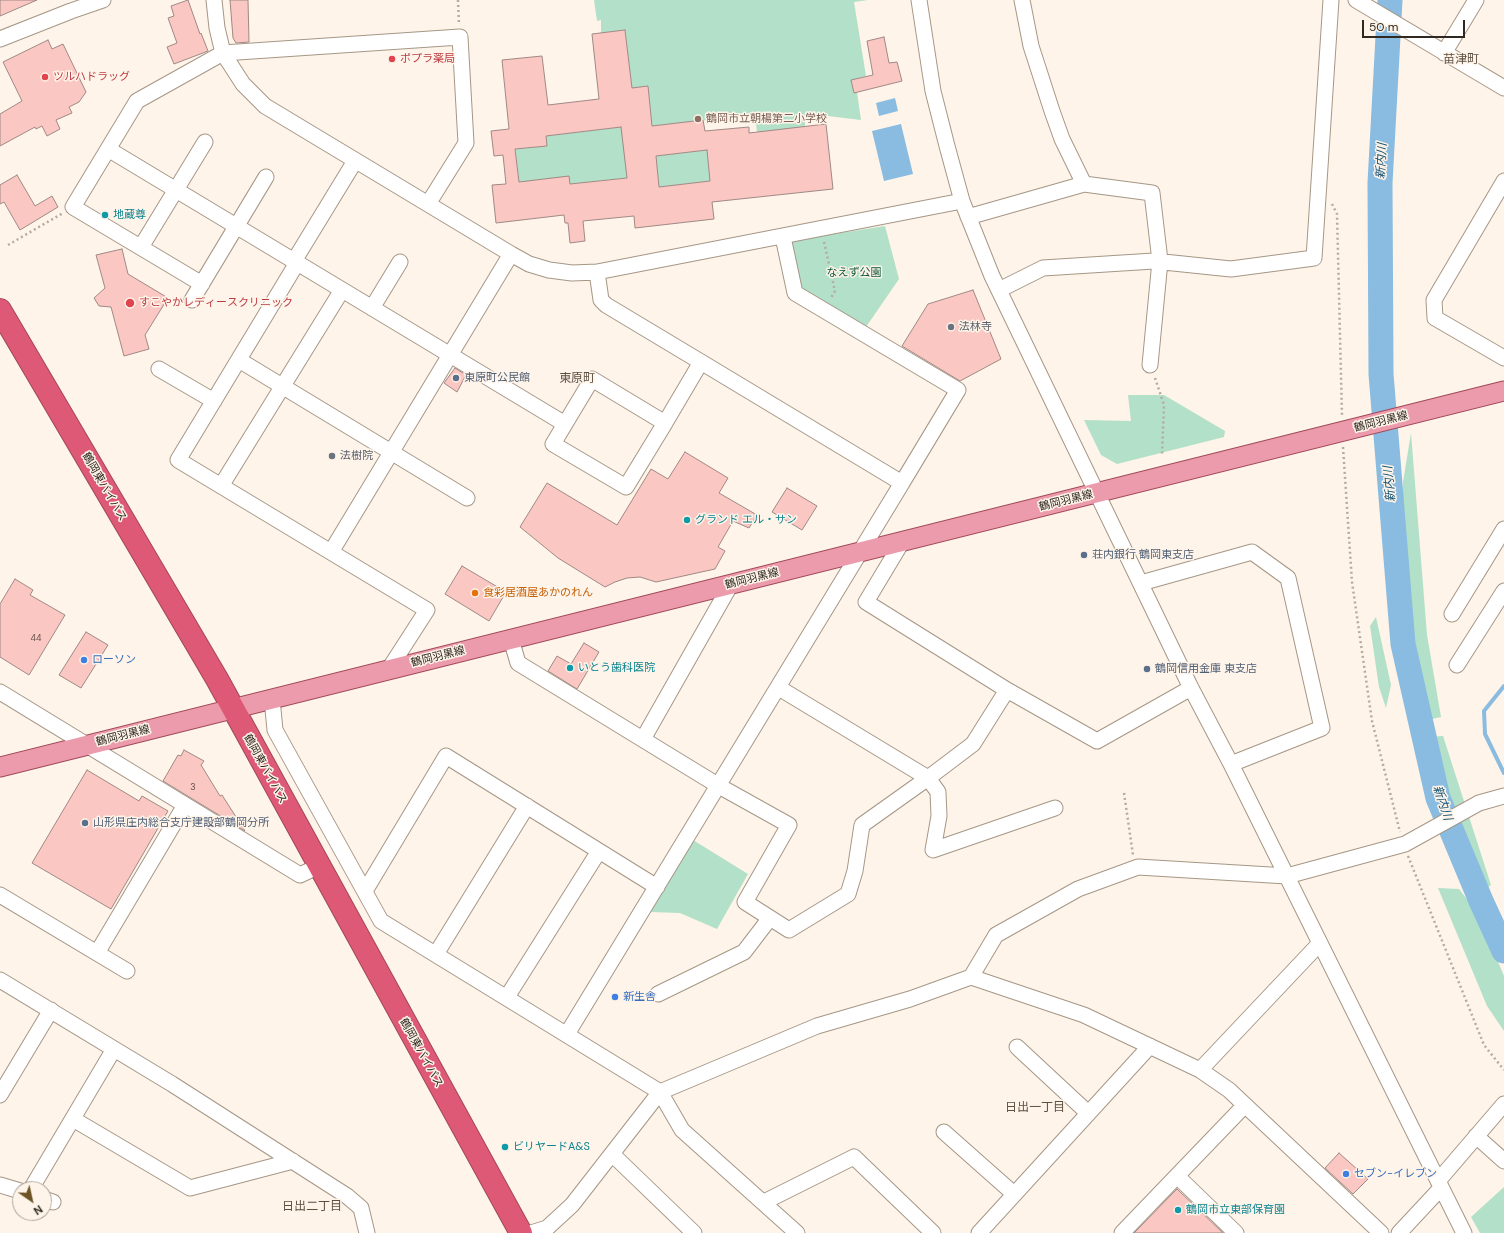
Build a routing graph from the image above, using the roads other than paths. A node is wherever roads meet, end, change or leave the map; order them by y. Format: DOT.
graph roads {
  1 [pos="103,0"];
  2 [pos="214,0"];
  3 [pos="919,0"];
  4 [pos="1022,0"];
  5 [pos="1331,0"];
  6 [pos="1356,0"];
  7 [pos="1476,0"];
  8 [pos="68,6"];
  9 [pos="0,39"];
  10 [pos="223,53"];
  11 [pos="1448,55"];
  12 [pos="1504,88"];
  13 [pos="205,142"];
  14 [pos="108,149"];
  15 [pos="355,161"];
  16 [pos="266,177"];
  17 [pos="1504,181"];
  18 [pos="1084,184"];
  19 [pos="176,190"];
  20 [pos="962,201"];
  21 [pos="428,204"];
  22 [pos="968,217"];
  23 [pos="236,227"];
  24 [pos="783,237"];
  25 [pos="141,247"];
  26 [pos="511,254"];
  27 [pos="1160,261"];
  28 [pos="296,262"];
  29 [pos="400,262"];
  30 [pos="597,272"];
  31 [pos="202,284"];
  32 [pos="342,290"];
  33 [pos="999,290"];
  34 [pos="192,300"];
  35 [pos="372,308"];
  36 [pos="0,310"];
  37 [pos="450,355"];
  38 [pos="1504,358"];
  39 [pos="238,360"];
  40 [pos="701,362"];
  41 [pos="1150,365"];
  42 [pos="159,369"];
  43 [pos="282,387"];
  44 [pos="1504,391"];
  45 [pos="214,402"];
  46 [pos="665,423"];
  47 [pos="565,424"];
  48 [pos="391,452"];
  49 [pos="902,483"];
  50 [pos="221,486"];
  51 [pos="1097,494"];
  52 [pos="468,498"];
  53 [pos="1504,529"];
  54 [pos="902,542"];
  55 [pos="331,552"];
  56 [pos="858,553"];
  57 [pos="1141,583"];
  58 [pos="731,584"];
  59 [pos="1504,591"];
  60 [pos="1452,614"];
  61 [pos="511,639"];
  62 [pos="1457,665"];
  63 [pos="389,669"];
  64 [pos="778,688"];
  65 [pos="1191,688"];
  66 [pos="1007,690"];
  67 [pos="0,692"];
  68 [pos="272,699"];
  69 [pos="232,708"];
  70 [pos="643,739"];
  71 [pos="86,745"];
  72 [pos="1231,764"];
  73 [pos="0,767"];
  74 [pos="928,778"];
  75 [pos="719,786"];
  76 [pos="1504,796"];
  77 [pos="185,805"];
  78 [pos="527,806"];
  79 [pos="1055,808"];
  80 [pos="599,851"];
  81 [pos="319,866"];
  82 [pos="1287,876"];
  83 [pos="657,887"];
  84 [pos="365,891"];
  85 [pos="0,895"];
  86 [pos="770,918"];
  87 [pos="1320,943"];
  88 [pos="97,953"];
  89 [pos="436,954"];
  90 [pos="127,971"];
  91 [pos="971,977"];
  92 [pos="0,980"];
  93 [pos="658,994"];
  94 [pos="508,997"];
  95 [pos="51,1010"];
  96 [pos="567,1034"];
  97 [pos="1150,1046"];
  98 [pos="1018,1047"];
  99 [pos="114,1049"];
  100 [pos="1200,1070"];
  101 [pos="660,1092"];
  102 [pos="0,1095"];
  103 [pos="1504,1104"];
  104 [pos="1245,1105"];
  105 [pos="1088,1113"];
  106 [pos="73,1119"];
  107 [pos="944,1132"];
  108 [pos="1476,1136"];
  109 [pos="612,1154"];
  110 [pos="293,1160"];
  111 [pos="1504,1161"];
  112 [pos="1177,1176"];
  113 [pos="36,1181"];
  114 [pos="0,1185"];
  115 [pos="1440,1185"];
  116 [pos="12,1189"];
  117 [pos="1014,1194"];
  118 [pos="764,1202"];
  119 [pos="368,1233"];
  120 [pos="521,1233"];
  121 [pos="531,1233"];
  122 [pos="694,1233"];
  123 [pos="797,1233"];
  124 [pos="933,1233"];
  125 [pos="978,1233"];
  126 [pos="1122,1233"];
  127 [pos="1236,1233"];
  128 [pos="1381,1233"];
  129 [pos="1399,1233"];
  130 [pos="1464,1233"];
  1 -- 8 [label="street"];
  2 -- 10 [label="street"];
  3 -- 20 [label="street"];
  4 -- 18 [label="street"];
  5 -- 27 [label="street"];
  6 -- 11 [label="street"];
  7 -- 11 [label="street"];
  8 -- 9 [label="street"];
  10 -- 14 [label="street"];
  10 -- 15 [label="street"];
  10 -- 21 [label="street"];
  11 -- 12 [label="street"];
  13 -- 19 [label="street"];
  14 -- 19 [label="street"];
  14 -- 25 [label="street"];
  15 -- 21 [label="street"];
  15 -- 28 [label="street"];
  16 -- 23 [label="street"];
  17 -- 38 [label="street"];
  18 -- 22 [label="street"];
  18 -- 27 [label="street"];
  19 -- 23 [label="street"];
  19 -- 25 [label="street"];
  20 -- 22 [label="street"];
  20 -- 24 [label="street"];
  21 -- 26 [label="street"];
  22 -- 33 [label="street"];
  23 -- 28 [label="street"];
  23 -- 31 [label="street"];
  24 -- 30 [label="street"];
  24 -- 49 [label="street"];
  25 -- 31 [label="street"];
  26 -- 30 [label="street"];
  26 -- 37 [label="street"];
  27 -- 33 [label="street"];
  27 -- 41 [label="street"];
  28 -- 32 [label="street"];
  28 -- 39 [label="street"];
  29 -- 35 [label="street"];
  30 -- 40 [label="street"];
  31 -- 34 [label="street"];
  32 -- 35 [label="street"];
  32 -- 43 [label="street"];
  33 -- 51 [label="street"];
  35 -- 37 [label="street"];
  36 -- 69 [label="highway, 鶴岡東バイパス"];
  37 -- 47 [label="street"];
  37 -- 48 [label="street"];
  39 -- 43 [label="street"];
  39 -- 45 [label="street"];
  40 -- 46 [label="street"];
  40 -- 49 [label="street"];
  42 -- 45 [label="street"];
  43 -- 48 [label="street"];
  43 -- 50 [label="street"];
  44 -- 51 [label="main road, 鶴岡羽黒線"];
  45 -- 50 [label="street"];
  46 -- 47 [label="street"];
  46 -- 47 [label="street"];
  48 -- 52 [label="street"];
  48 -- 55 [label="street"];
  49 -- 56 [label="street"];
  50 -- 55 [label="street"];
  51 -- 54 [label="main road, 鶴岡羽黒線"];
  51 -- 57 [label="street"];
  53 -- 60 [label="street"];
  54 -- 56 [label="main road, 鶴岡羽黒線"];
  54 -- 66 [label="street"];
  55 -- 63 [label="street"];
  56 -- 58 [label="main road, 鶴岡羽黒線"];
  56 -- 64 [label="street"];
  57 -- 65 [label="street"];
  57 -- 72 [label="street"];
  58 -- 61 [label="main road, 鶴岡羽黒線"];
  58 -- 70 [label="street"];
  59 -- 62 [label="street"];
  61 -- 63 [label="main road, 鶴岡羽黒線"];
  61 -- 70 [label="street"];
  63 -- 68 [label="main road, 鶴岡羽黒線"];
  64 -- 74 [label="street"];
  64 -- 75 [label="street"];
  65 -- 66 [label="street"];
  65 -- 72 [label="street"];
  66 -- 74 [label="street"];
  67 -- 71 [label="street"];
  68 -- 69 [label="main road, 鶴岡羽黒線"];
  68 -- 84 [label="street"];
  69 -- 71 [label="main road, 鶴岡羽黒線"];
  69 -- 81 [label="highway, 鶴岡東バイパス"];
  70 -- 75 [label="street"];
  71 -- 73 [label="main road, 鶴岡羽黒線"];
  71 -- 77 [label="street"];
  72 -- 82 [label="street"];
  74 -- 79 [label="street"];
  74 -- 86 [label="street"];
  75 -- 83 [label="street"];
  75 -- 86 [label="street"];
  76 -- 82 [label="street"];
  77 -- 81 [label="street"];
  77 -- 88 [label="street"];
  78 -- 80 [label="street"];
  78 -- 84 [label="street"];
  78 -- 89 [label="street"];
  80 -- 83 [label="street"];
  80 -- 94 [label="street"];
  81 -- 120 [label="highway, 鶴岡東バイパス"];
  82 -- 87 [label="street"];
  82 -- 91 [label="street"];
  83 -- 96 [label="street"];
  84 -- 89 [label="street"];
  85 -- 88 [label="street"];
  86 -- 93 [label="street"];
  87 -- 100 [label="street"];
  87 -- 115 [label="street"];
  88 -- 90 [label="street"];
  89 -- 94 [label="street"];
  91 -- 97 [label="street"];
  91 -- 101 [label="street"];
  92 -- 95 [label="street"];
  94 -- 96 [label="street"];
  95 -- 99 [label="street"];
  95 -- 102 [label="street"];
  96 -- 101 [label="street"];
  97 -- 100 [label="street"];
  97 -- 105 [label="street"];
  98 -- 105 [label="street"];
  99 -- 106 [label="street"];
  99 -- 110 [label="street"];
  100 -- 104 [label="street"];
  101 -- 109 [label="street"];
  101 -- 118 [label="street"];
  103 -- 108 [label="street"];
  104 -- 112 [label="street"];
  104 -- 128 [label="street"];
  105 -- 117 [label="street"];
  106 -- 110 [label="street"];
  106 -- 113 [label="street"];
  107 -- 117 [label="street"];
  108 -- 111 [label="street"];
  108 -- 115 [label="street"];
  109 -- 121 [label="street"];
  109 -- 122 [label="street"];
  110 -- 119 [label="street"];
  112 -- 126 [label="street"];
  112 -- 127 [label="street"];
  114 -- 116 [label="street"];
  115 -- 129 [label="street"];
  115 -- 130 [label="street"];
  117 -- 125 [label="street"];
  118 -- 123 [label="street"];
  118 -- 124 [label="street"];
}
